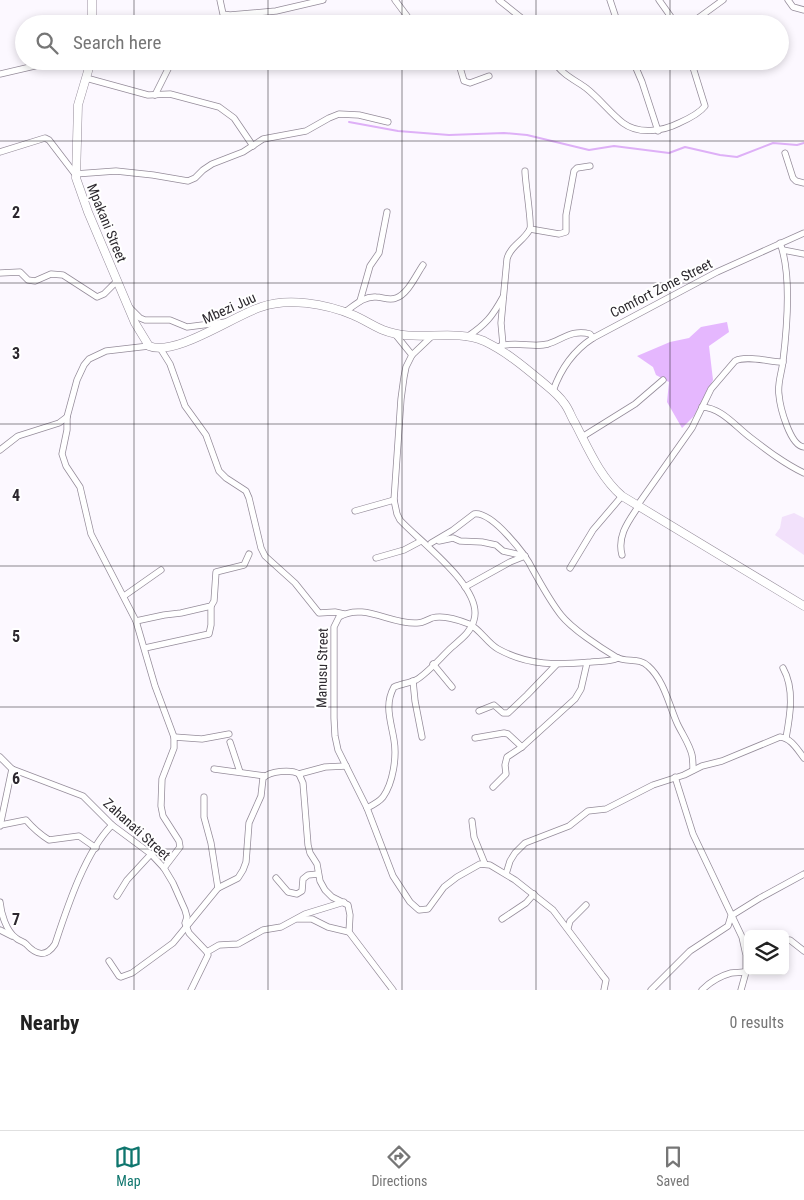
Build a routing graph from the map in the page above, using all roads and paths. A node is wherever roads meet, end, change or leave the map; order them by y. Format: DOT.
graph roads {
  1 [pos="92,0"];
  2 [pos="220,0"];
  3 [pos="323,0"];
  4 [pos="395,0"];
  5 [pos="499,0"];
  6 [pos="610,0"];
  7 [pos="659,0"];
  8 [pos="723,0"];
  9 [pos="788,0"];
  10 [pos="804,10"];
  11 [pos="92,15"];
  12 [pos="406,15"];
  13 [pos="518,15"];
  14 [pos="615,15"];
  15 [pos="670,15"];
  16 [pos="702,15"];
  17 [pos="17,70"];
  18 [pos="88,70"];
  19 [pos="167,70"];
  20 [pos="461,70"];
  21 [pos="561,70"];
  22 [pos="637,70"];
  23 [pos="694,70"];
  24 [pos="0,74"];
  25 [pos="490,76"];
  26 [pos="86,78"];
  27 [pos="154,95"];
  28 [pos="388,122"];
  29 [pos="658,131"];
  30 [pos="253,146"];
  31 [pos="0,152"];
  32 [pos="785,153"];
  33 [pos="590,166"];
  34 [pos="525,170"];
  35 [pos="75,174"];
  36 [pos="804,183"];
  37 [pos="387,212"];
  38 [pos="530,229"];
  39 [pos="804,233"];
  40 [pos="780,243"];
  41 [pos="782,250"];
  42 [pos="804,254"];
  43 [pos="422,265"];
  44 [pos="0,273"];
  45 [pos="117,281"];
  46 [pos="504,295"];
  47 [pos="360,301"];
  48 [pos="128,306"];
  49 [pos="346,312"];
  50 [pos="227,322"];
  51 [pos="395,334"];
  52 [pos="431,336"];
  53 [pos="467,337"];
  54 [pos="593,338"];
  55 [pos="149,346"];
  56 [pos="499,346"];
  57 [pos="160,348"];
  58 [pos="412,355"];
  59 [pos="783,362"];
  60 [pos="663,380"];
  61 [pos="553,391"];
  62 [pos="702,407"];
  63 [pos="67,417"];
  64 [pos="582,437"];
  65 [pos="804,446"];
  66 [pos="0,450"];
  67 [pos="804,473"];
  68 [pos="622,496"];
  69 [pos="394,500"];
  70 [pos="637,507"];
  71 [pos="354,511"];
  72 [pos="421,541"];
  73 [pos="431,543"];
  74 [pos="429,550"];
  75 [pos="249,554"];
  76 [pos="622,555"];
  77 [pos="525,556"];
  78 [pos="376,558"];
  79 [pos="570,568"];
  80 [pos="161,570"];
  81 [pos="465,587"];
  82 [pos="124,596"];
  83 [pos="211,606"];
  84 [pos="804,606"];
  85 [pos="344,614"];
  86 [pos="136,622"];
  87 [pos="472,625"];
  88 [pos="145,648"];
  89 [pos="618,658"];
  90 [pos="586,663"];
  91 [pos="433,664"];
  92 [pos="556,665"];
  93 [pos="783,668"];
  94 [pos="413,681"];
  95 [pos="452,687"];
  96 [pos="479,711"];
  97 [pos="228,734"];
  98 [pos="174,737"];
  99 [pos="422,737"];
  100 [pos="475,738"];
  101 [pos="786,738"];
  102 [pos="230,742"];
  103 [pos="522,747"];
  104 [pos="0,757"];
  105 [pos="804,758"];
  106 [pos="346,766"];
  107 [pos="12,769"];
  108 [pos="214,769"];
  109 [pos="693,770"];
  110 [pos="240,772"];
  111 [pos="299,774"];
  112 [pos="265,776"];
  113 [pos="675,777"];
  114 [pos="493,787"];
  115 [pos="204,798"];
  116 [pos="367,808"];
  117 [pos="472,821"];
  118 [pos="1,825"];
  119 [pos="112,825"];
  120 [pos="0,828"];
  121 [pos="96,848"];
  122 [pos="151,854"];
  123 [pos="485,864"];
  124 [pos="164,868"];
  125 [pos="318,874"];
  126 [pos="506,874"];
  127 [pos="804,874"];
  128 [pos="276,878"];
  129 [pos="218,888"];
  130 [pos="534,894"];
  131 [pos="117,896"];
  132 [pos="0,902"];
  133 [pos="344,902"];
  134 [pos="586,905"];
  135 [pos="731,916"];
  136 [pos="502,919"];
  137 [pos="294,920"];
  138 [pos="186,926"];
  139 [pos="568,928"];
  140 [pos="0,930"];
  141 [pos="349,932"];
  142 [pos="16,938"];
  143 [pos="789,940"];
  144 [pos="744,946"];
  145 [pos="804,951"];
  146 [pos="207,952"];
  147 [pos="109,961"];
  148 [pos="744,972"];
  149 [pos="746,975"];
  150 [pos="192,990"];
  151 [pos="393,990"];
  152 [pos="604,990"];
  153 [pos="651,990"];
  154 [pos="702,990"];
  155 [pos="741,990"];
  1 -- 11 [label="street"];
  2 -- 3 [label="street"];
  4 -- 12 [label="street"];
  5 -- 13 [label="street"];
  6 -- 14 [label="street"];
  7 -- 15 [label="street"];
  8 -- 16 [label="street"];
  9 -- 10 [label="street"];
  17 -- 24 [label="street"];
  18 -- 26 [label="street, Mpakani Street"];
  19 -- 27 [label="street"];
  20 -- 25 [label="street"];
  21 -- 29 [label="street"];
  22 -- 29 [label="street"];
  23 -- 29 [label="street"];
  26 -- 27 [label="street"];
  26 -- 35 [label="street, Mpakani Street"];
  27 -- 30 [label="street"];
  28 -- 30 [label="street"];
  30 -- 35 [label="street"];
  31 -- 35 [label="street"];
  32 -- 36 [label="street"];
  33 -- 38 [label="street"];
  34 -- 38 [label="street"];
  35 -- 45 [label="street, Mpakani Street"];
  37 -- 47 [label="street"];
  38 -- 46 [label="street"];
  39 -- 40 [label="street, Comfort Zone Street"];
  40 -- 41 [label="street"];
  40 -- 54 [label="street, Comfort Zone Street"];
  41 -- 42 [label="street"];
  41 -- 59 [label="street"];
  43 -- 47 [label="street"];
  44 -- 45 [label="street"];
  45 -- 48 [label="street, Mpakani Street"];
  46 -- 53 [label="street"];
  46 -- 56 [label="street"];
  47 -- 49 [label="street"];
  48 -- 50 [label="street"];
  48 -- 55 [label="street, Mpakani Street"];
  49 -- 50 [label="street, Mbezi Juu"];
  49 -- 51 [label="street, Mbezi Juu"];
  50 -- 57 [label="street, Mbezi Juu"];
  51 -- 52 [label="street"];
  51 -- 58 [label="street"];
  52 -- 53 [label="street"];
  52 -- 58 [label="street"];
  53 -- 56 [label="street"];
  54 -- 56 [label="street"];
  54 -- 61 [label="street, Comfort Zone Street"];
  55 -- 57 [label="street"];
  55 -- 63 [label="street"];
  56 -- 61 [label="street"];
  57 -- 85 [label="street"];
  58 -- 69 [label="street"];
  59 -- 62 [label="street"];
  59 -- 65 [label="street"];
  60 -- 64 [label="street"];
  61 -- 64 [label="street"];
  62 -- 67 [label="street"];
  62 -- 70 [label="street"];
  63 -- 66 [label="street"];
  63 -- 82 [label="street"];
  64 -- 68 [label="street"];
  68 -- 70 [label="street"];
  68 -- 79 [label="street"];
  69 -- 71 [label="street"];
  69 -- 72 [label="street"];
  70 -- 76 [label="street"];
  70 -- 84 [label="street"];
  72 -- 74 [label="street"];
  72 -- 78 [label="street"];
  73 -- 74 [label="street"];
  73 -- 77 [label="street"];
  73 -- 77 [label="street"];
  74 -- 81 [label="street"];
  75 -- 83 [label="street"];
  77 -- 81 [label="street"];
  77 -- 89 [label="street"];
  80 -- 82 [label="street"];
  81 -- 87 [label="street"];
  82 -- 86 [label="street"];
  83 -- 86 [label="street"];
  83 -- 88 [label="street"];
  85 -- 87 [label="street, Manusu Street"];
  85 -- 106 [label="street, Manusu Street"];
  86 -- 88 [label="street"];
  87 -- 91 [label="street"];
  87 -- 92 [label="street"];
  88 -- 98 [label="street"];
  89 -- 90 [label="street"];
  89 -- 109 [label="street"];
  90 -- 92 [label="street"];
  90 -- 103 [label="street"];
  91 -- 94 [label="street"];
  91 -- 95 [label="street"];
  92 -- 96 [label="street"];
  93 -- 101 [label="street"];
  94 -- 99 [label="street"];
  94 -- 116 [label="street"];
  97 -- 98 [label="street"];
  98 -- 124 [label="street"];
  100 -- 103 [label="street"];
  101 -- 105 [label="street"];
  101 -- 109 [label="street"];
  102 -- 110 [label="street"];
  103 -- 114 [label="street"];
  104 -- 107 [label="street, Zahanati Street"];
  106 -- 111 [label="street"];
  106 -- 116 [label="street, Manusu Street"];
  107 -- 118 [label="street"];
  107 -- 119 [label="street, Zahanati Street"];
  108 -- 110 [label="street"];
  109 -- 113 [label="street"];
  110 -- 112 [label="street"];
  111 -- 112 [label="street"];
  111 -- 125 [label="street"];
  112 -- 129 [label="street"];
  113 -- 126 [label="street"];
  113 -- 135 [label="street"];
  115 -- 129 [label="street"];
  116 -- 123 [label="street, Manusu Street"];
  117 -- 123 [label="street"];
  118 -- 120 [label="street"];
  118 -- 121 [label="street"];
  119 -- 121 [label="street"];
  119 -- 122 [label="street, Zahanati Street"];
  121 -- 142 [label="street"];
  122 -- 124 [label="street, Zahanati Street"];
  122 -- 131 [label="street"];
  123 -- 126 [label="street"];
  124 -- 138 [label="street, Zahanati Street"];
  125 -- 128 [label="street"];
  125 -- 133 [label="street"];
  126 -- 130 [label="street"];
  127 -- 135 [label="street"];
  129 -- 138 [label="street"];
  130 -- 136 [label="street"];
  130 -- 139 [label="street"];
  132 -- 142 [label="street"];
  133 -- 137 [label="street"];
  133 -- 141 [label="street"];
  134 -- 139 [label="street"];
  135 -- 144 [label="street"];
  135 -- 153 [label="street"];
  137 -- 141 [label="street"];
  137 -- 146 [label="street"];
  138 -- 146 [label="street, Zahanati Street"];
  138 -- 147 [label="street"];
  139 -- 152 [label="street"];
  140 -- 142 [label="street"];
  141 -- 151 [label="street"];
  143 -- 145 [label="street"];
  146 -- 150 [label="street"];
  148 -- 154 [label="street"];
  149 -- 155 [label="street"];
}
